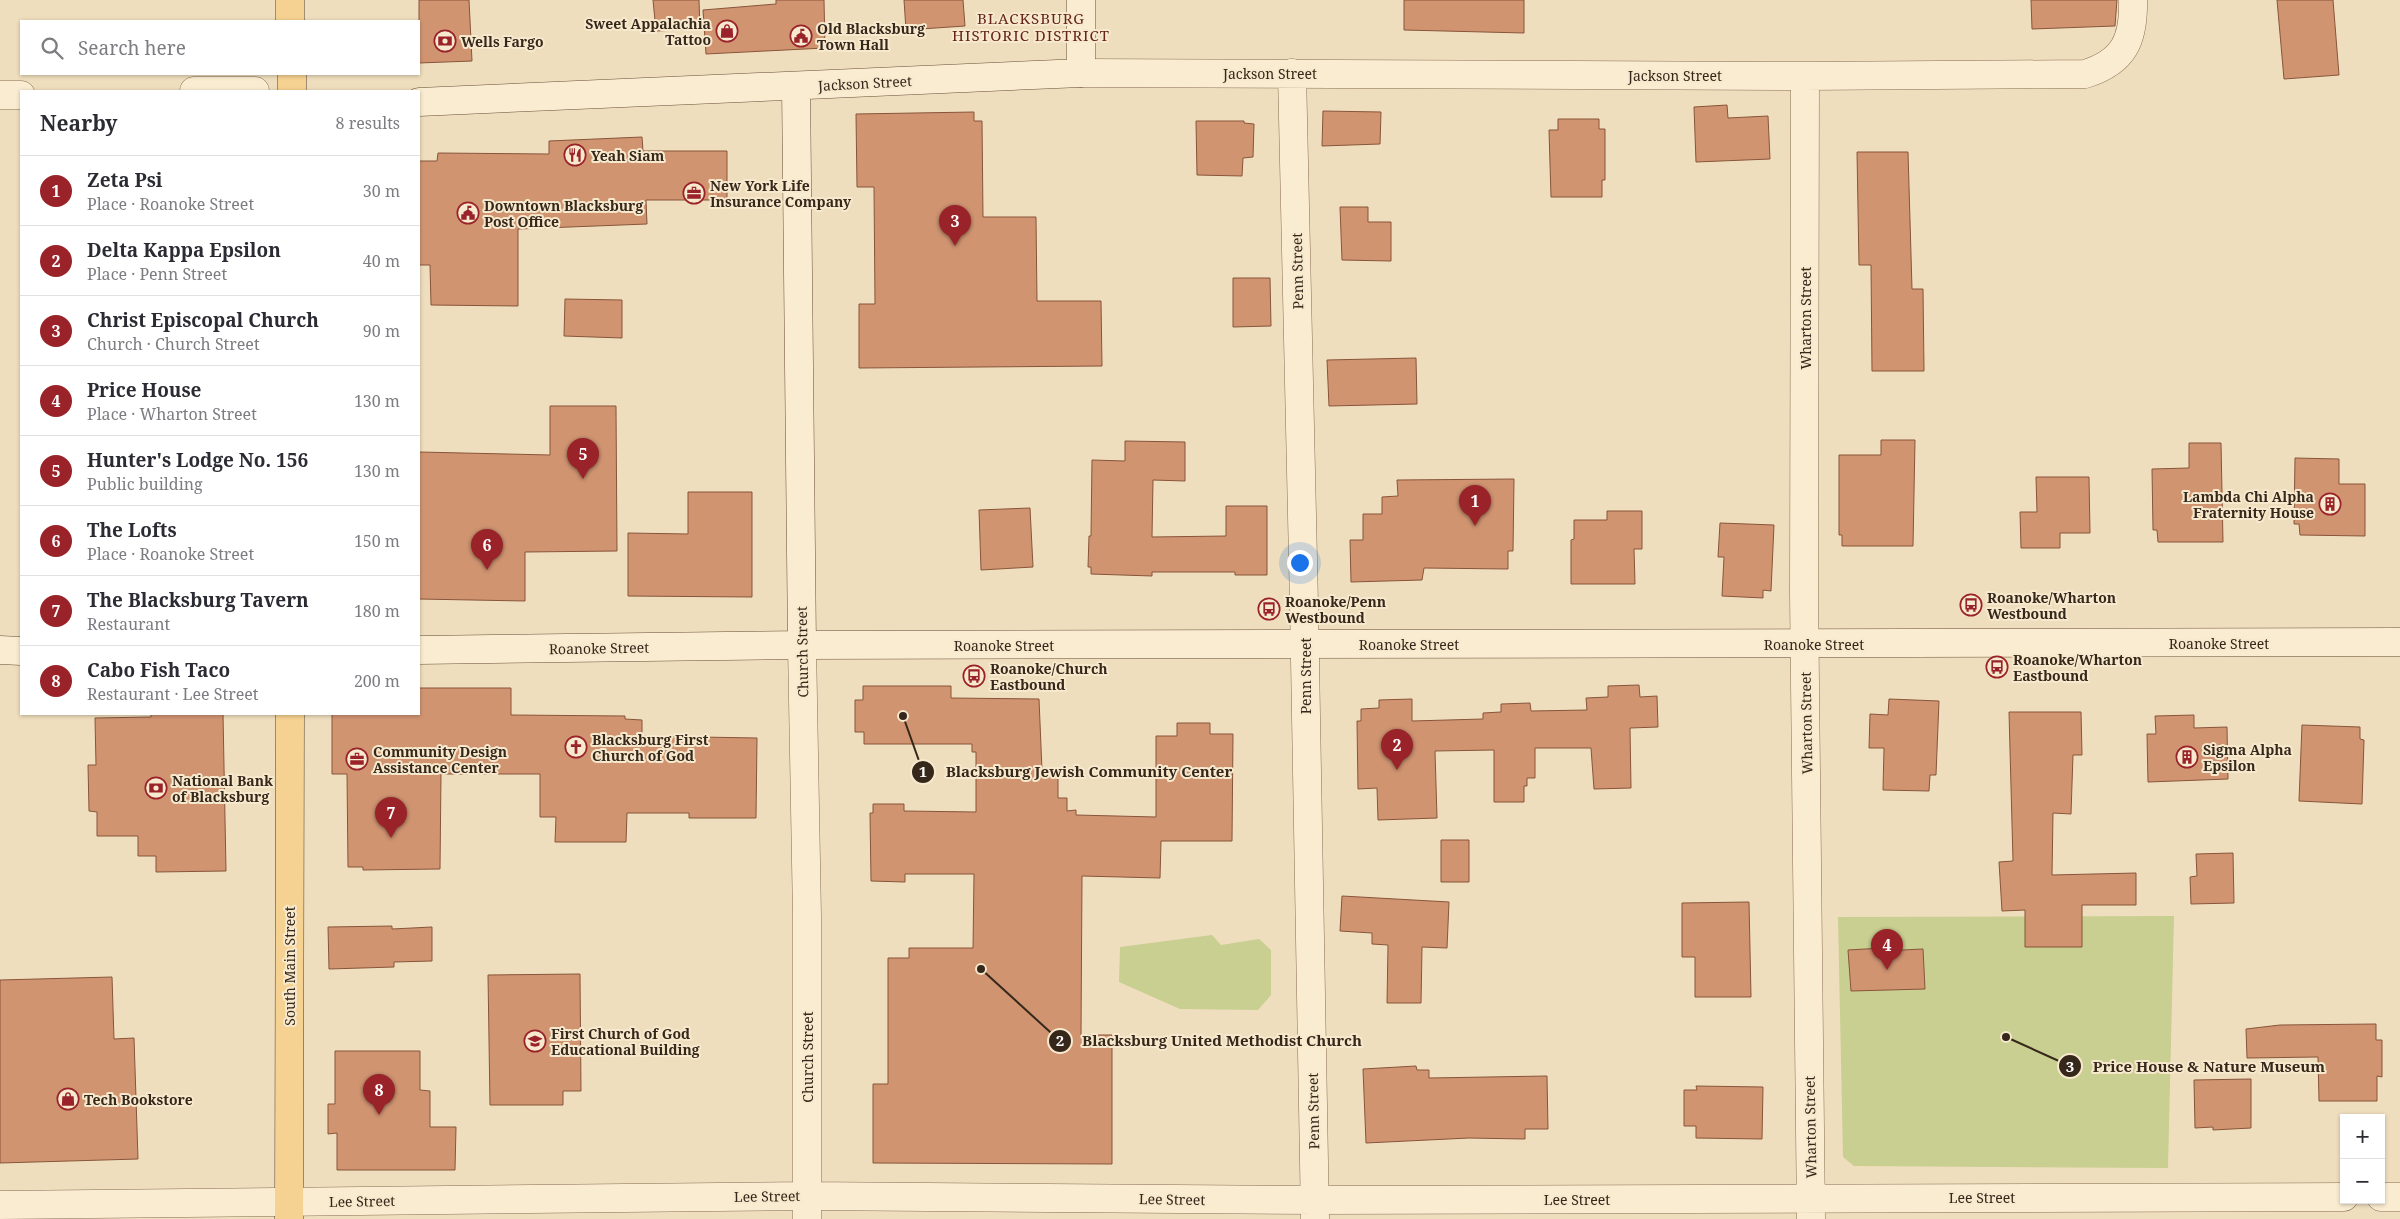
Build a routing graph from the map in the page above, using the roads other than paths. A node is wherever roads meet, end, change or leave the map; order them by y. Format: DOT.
graph roads {
  1 [pos="290,0"];
  2 [pos="1082,0"];
  3 [pos="2133,0"];
  4 [pos="290,20"];
  5 [pos="1081,73"];
  6 [pos="1292,73"];
  7 [pos="292,75"];
  8 [pos="1805,76"];
  9 [pos="796,86"];
  10 [pos="292,90"];
  11 [pos="0,95"];
  12 [pos="20,95"];
  13 [pos="420,102"];
  14 [pos="2400,642"];
  15 [pos="1304,644"];
  16 [pos="1805,644"];
  17 [pos="802,645"];
  18 [pos="0,650"];
  19 [pos="420,650"];
  20 [pos="20,651"];
  21 [pos="290,715"];
  22 [pos="2340,1197"];
  23 [pos="2385,1197"];
  24 [pos="2400,1197"];
  25 [pos="0,1204"];
  26 [pos="807,1207"];
  27 [pos="1811,1208"];
  28 [pos="289,1210"];
  29 [pos="1315,1210"];
  1 -- 4 [label="main road"];
  2 -- 5 [label="street"];
  3 -- 8 [label="street, Jackson Street"];
  5 -- 6 [label="street, Jackson Street"];
  5 -- 9 [label="street, Jackson Street"];
  6 -- 8 [label="street, Jackson Street"];
  6 -- 15 [label="street, Penn Street"];
  7 -- 10 [label="main road"];
  8 -- 16 [label="street, Wharton Street"];
  9 -- 13 [label="street, Jackson Street"];
  9 -- 17 [label="street, Church Street"];
  11 -- 12 [label="street"];
  14 -- 16 [label="street, Roanoke Street"];
  15 -- 16 [label="street, Roanoke Street"];
  15 -- 17 [label="street, Roanoke Street"];
  15 -- 29 [label="street, Penn Street"];
  16 -- 27 [label="street, Wharton Street"];
  17 -- 19 [label="street, Roanoke Street"];
  17 -- 26 [label="street, Church Street"];
  18 -- 20 [label="street"];
  21 -- 28 [label="main road, South Main Street"];
  22 -- 27 [label="street, Lee Street"];
  23 -- 24 [label="street"];
  25 -- 28 [label="street, Lee Street"];
  26 -- 28 [label="street, Lee Street"];
  26 -- 29 [label="street, Lee Street"];
  27 -- 29 [label="street, Lee Street"];
}
